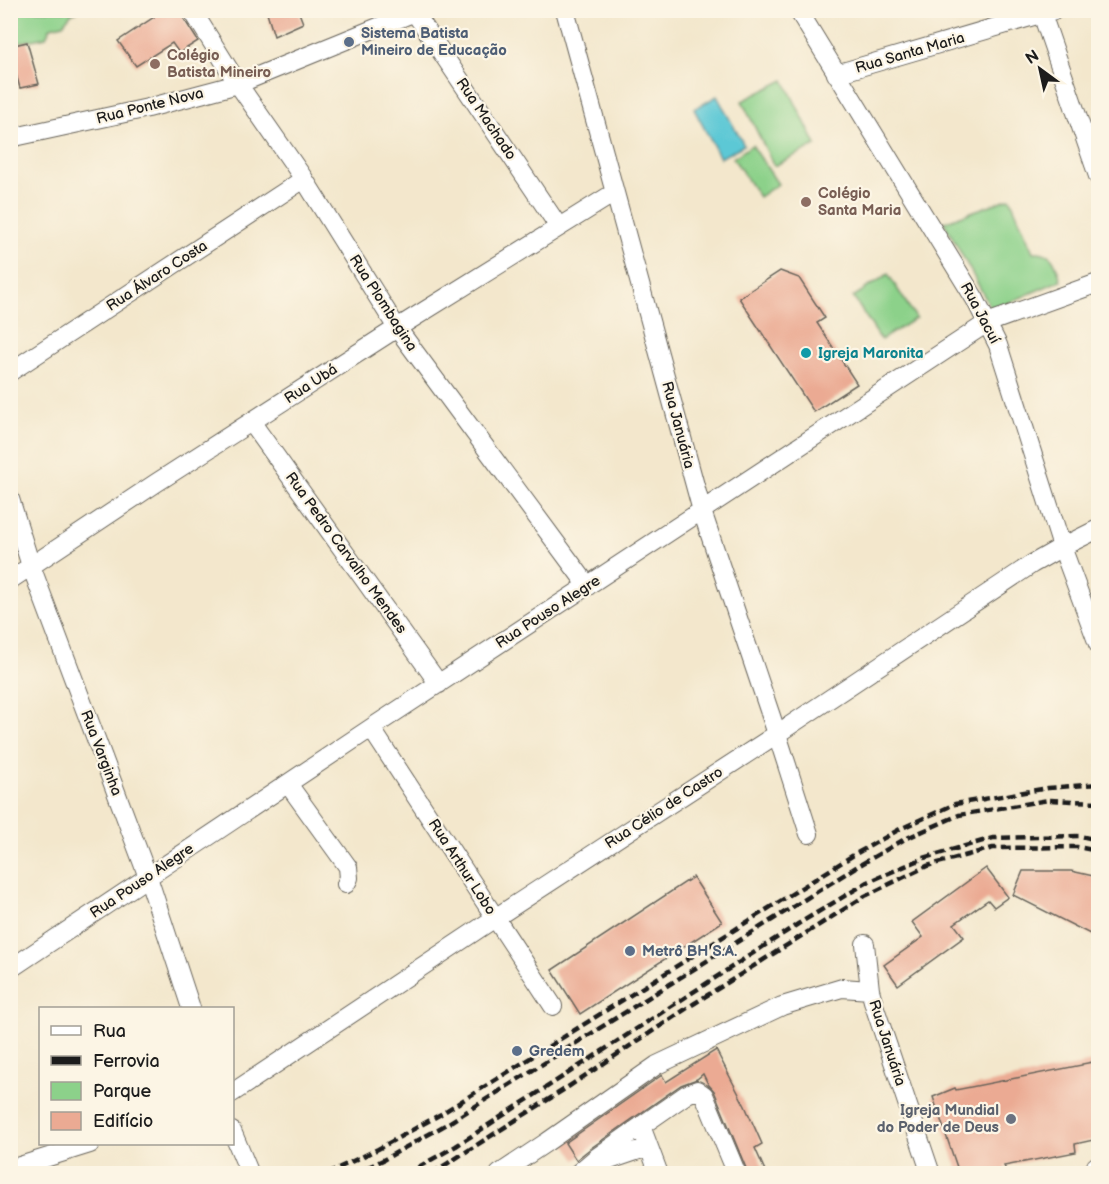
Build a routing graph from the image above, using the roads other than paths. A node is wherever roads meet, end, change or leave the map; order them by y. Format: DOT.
graph roads {
  1 [pos="192,10"];
  2 [pos="565,10"];
  3 [pos="798,10"];
  4 [pos="416,11"];
  5 [pos="1048,12"];
  6 [pos="836,74"];
  7 [pos="238,84"];
  8 [pos="10,138"];
  9 [pos="1098,176"];
  10 [pos="304,179"];
  11 [pos="614,193"];
  12 [pos="559,227"];
  13 [pos="1098,283"];
  14 [pos="987,323"];
  15 [pos="398,328"];
  16 [pos="10,372"];
  17 [pos="252,423"];
  18 [pos="10,499"];
  19 [pos="702,511"];
  20 [pos="1098,529"];
  21 [pos="1062,547"];
  22 [pos="31,567"];
  23 [pos="10,580"];
  24 [pos="588,586"];
  25 [pos="1098,644"];
  26 [pos="440,684"];
  27 [pos="371,728"];
  28 [pos="777,734"];
  29 [pos="288,784"];
  30 [pos="809,834"];
  31 [pos="148,877"];
  32 [pos="346,884"];
  33 [pos="495,918"];
  34 [pos="865,944"];
  35 [pos="13,963"];
  36 [pos="870,990"];
  37 [pos="553,1006"];
  38 [pos="191,1007"];
  39 [pos="234,1093"];
  40 [pos="641,1126"];
  41 [pos="234,1136"];
  42 [pos="84,1145"];
  43 [pos="648,1147"];
  44 [pos="10,1169"];
  45 [pos="581,1171"];
  46 [pos="250,1173"];
  47 [pos="499,1173"];
  48 [pos="659,1173"];
  49 [pos="737,1173"];
  50 [pos="931,1173"];
  1 -- 7 [label="street, Rua Plombagina"];
  2 -- 11 [label="street, Rua Januária"];
  3 -- 6 [label="street, Rua Jacuí"];
  4 -- 7 [label="street, Rua Ponte Nova"];
  4 -- 12 [label="street, Rua Machado"];
  5 -- 6 [label="street, Rua Santa Maria"];
  5 -- 9 [label="street"];
  6 -- 14 [label="street, Rua Jacuí"];
  7 -- 8 [label="street, Rua Ponte Nova"];
  7 -- 10 [label="street, Rua Plombagina"];
  10 -- 15 [label="street, Rua Plombagina"];
  10 -- 16 [label="street, Rua Álvaro Costa"];
  11 -- 12 [label="street, Rua Ubá"];
  11 -- 19 [label="street, Rua Januária"];
  12 -- 15 [label="street, Rua Ubá"];
  13 -- 14 [label="street, Rua Pouso Alegre"];
  14 -- 19 [label="street, Rua Pouso Alegre"];
  14 -- 21 [label="street, Rua Jacuí"];
  15 -- 17 [label="street, Rua Ubá"];
  15 -- 24 [label="street, Rua Plombagina"];
  17 -- 22 [label="street, Rua Ubá"];
  17 -- 26 [label="street, Rua Pedro Carvalho Mendes"];
  18 -- 22 [label="street, Rua Varginha"];
  19 -- 24 [label="street, Rua Pouso Alegre"];
  19 -- 28 [label="street, Rua Januária"];
  20 -- 21 [label="street, Rua Célio de Castro"];
  21 -- 25 [label="street, Rua Jacuí"];
  21 -- 28 [label="street, Rua Célio de Castro"];
  22 -- 23 [label="street, Rua Ubá"];
  22 -- 31 [label="street, Rua Varginha"];
  24 -- 26 [label="street, Rua Pouso Alegre"];
  26 -- 27 [label="street, Rua Pouso Alegre"];
  27 -- 29 [label="street, Rua Pouso Alegre"];
  27 -- 33 [label="street, Rua Arthur Lobo"];
  28 -- 30 [label="street, Rua Januária"];
  28 -- 33 [label="street, Rua Célio de Castro"];
  29 -- 31 [label="street, Rua Pouso Alegre"];
  29 -- 32 [label="street"];
  31 -- 35 [label="street, Rua Pouso Alegre"];
  31 -- 38 [label="street, Rua Varginha"];
  33 -- 37 [label="street, Rua Arthur Lobo"];
  33 -- 39 [label="street, Rua Célio de Castro"];
  34 -- 36 [label="street, Rua Januária"];
  36 -- 47 [label="street"];
  36 -- 50 [label="street, Rua Januária"];
  40 -- 43 [label="street"];
  40 -- 45 [label="street"];
  40 -- 49 [label="street"];
  41 -- 46 [label="street"];
  42 -- 44 [label="street"];
  43 -- 45 [label="street"];
  43 -- 48 [label="street"];
}
